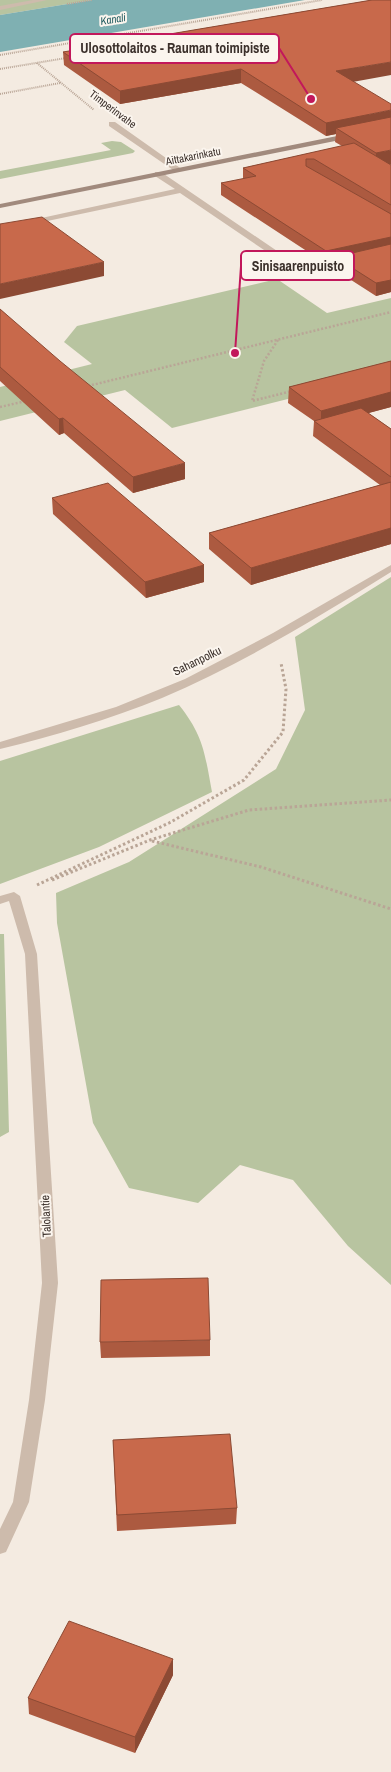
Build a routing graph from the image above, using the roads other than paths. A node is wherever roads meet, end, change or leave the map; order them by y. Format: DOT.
graph roads {
  1 [pos="44,0"];
  2 [pos="0,8"];
  3 [pos="112,124"];
  4 [pos="363,133"];
  5 [pos="179,170"];
  6 [pos="158,174"];
  7 [pos="182,190"];
  8 [pos="0,206"];
  9 [pos="0,229"];
  10 [pos="362,259"];
  11 [pos="391,568"];
  12 [pos="0,746"];
  13 [pos="7,898"];
  14 [pos="0,1547"];
  1 -- 2 [label="street"];
  3 -- 5 [label="street, Timperinvahe"];
  4 -- 5 [label="main road, Aittakarinkatu"];
  5 -- 6 [label="main road, Aittakarinkatu"];
  6 -- 7 [label="street"];
  6 -- 8 [label="main road, Aittakarinkatu"];
  7 -- 9 [label="street"];
  7 -- 10 [label="street"];
  11 -- 12 [label="street, Sahanpolku"];
  13 -- 14 [label="street, Talolantie"];
}
